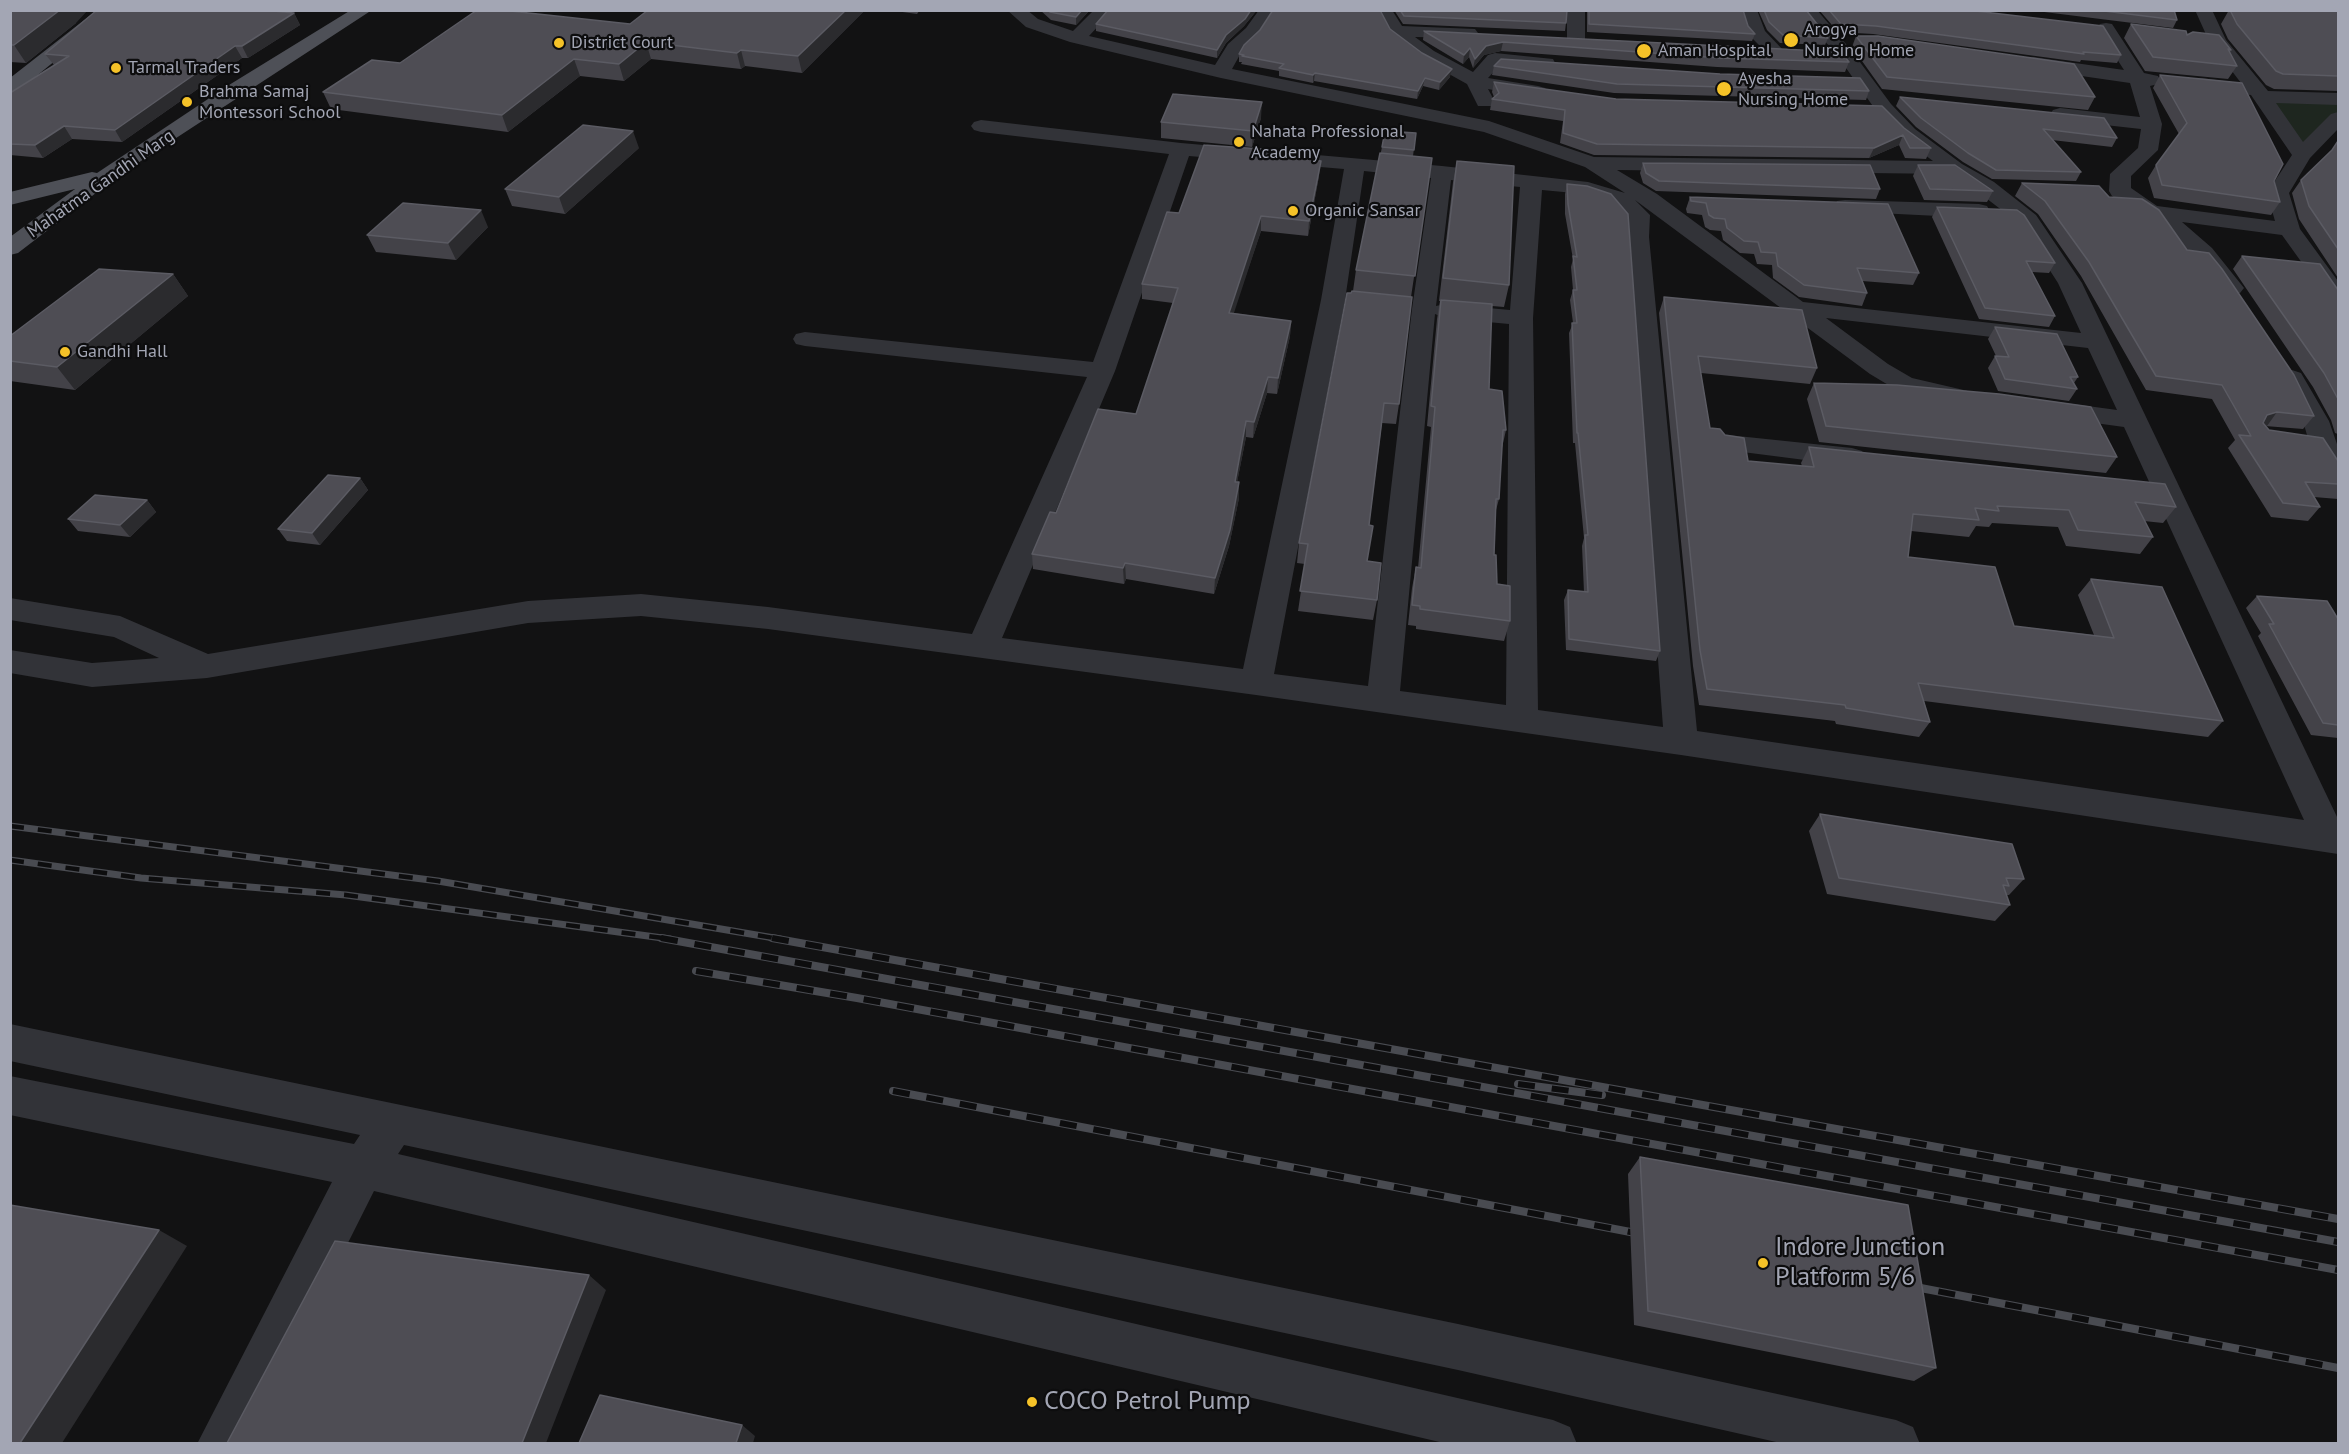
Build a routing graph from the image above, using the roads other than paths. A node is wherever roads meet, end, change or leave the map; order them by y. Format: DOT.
graph roads {
  1 [pos="109,10"];
  2 [pos="363,10"];
  3 [pos="1015,10"];
  4 [pos="1105,10"];
  5 [pos="1268,10"];
  6 [pos="1383,10"];
  7 [pos="1576,10"];
  8 [pos="1749,10"];
  9 [pos="1807,10"];
  10 [pos="2203,10"];
  11 [pos="2083,25"];
  12 [pos="1396,31"];
  13 [pos="1485,34"];
  14 [pos="1076,38"];
  15 [pos="1553,38"];
  16 [pos="1576,39"];
  17 [pos="2195,39"];
  18 [pos="1599,40"];
  19 [pos="2218,41"];
  20 [pos="1750,49"];
  21 [pos="1774,50"];
  22 [pos="1797,51"];
  23 [pos="2016,60"];
  24 [pos="1566,64"];
  25 [pos="1221,72"];
  26 [pos="2138,78"];
  27 [pos="1474,81"];
  28 [pos="10,88"];
  29 [pos="2258,93"];
  30 [pos="1559,95"];
  31 [pos="2338,99"];
  32 [pos="2037,112"];
  33 [pos="2338,118"];
  34 [pos="2152,124"];
  35 [pos="981,126"];
  36 [pos="1489,127"];
  37 [pos="1181,149"];
  38 [pos="2302,155"];
  39 [pos="1592,163"];
  40 [pos="1355,164"];
  41 [pos="1955,168"];
  42 [pos="111,172"];
  43 [pos="1442,172"];
  44 [pos="1530,182"];
  45 [pos="10,199"];
  46 [pos="1649,199"];
  47 [pos="1685,200"];
  48 [pos="2020,200"];
  49 [pos="1828,206"];
  50 [pos="2155,212"];
  51 [pos="2289,229"];
  52 [pos="14,243"];
  53 [pos="2338,297"];
  54 [pos="2242,303"];
  55 [pos="1412,308"];
  56 [pos="1795,308"];
  57 [pos="1521,318"];
  58 [pos="806,339"];
  59 [pos="2099,342"];
  60 [pos="2280,358"];
  61 [pos="1102,371"];
  62 [pos="1974,398"];
  63 [pos="2032,406"];
  64 [pos="2136,421"];
  65 [pos="2320,442"];
  66 [pos="1728,443"];
  67 [pos="1882,460"];
  68 [pos="2338,468"];
  69 [pos="10,609"];
  70 [pos="982,647"];
  71 [pos="10,661"];
  72 [pos="207,666"];
  73 [pos="1256,683"];
  74 [pos="1383,701"];
  75 [pos="1522,721"];
  76 [pos="1681,742"];
  77 [pos="2335,840"];
  78 [pos="10,1042"];
  79 [pos="10,1095"];
  80 [pos="394,1124"];
  81 [pos="363,1167"];
  82 [pos="221,1443"];
  83 [pos="1552,1443"];
  84 [pos="1896,1443"];
  1 -- 28 [label="main road"];
  2 -- 42 [label="main road, Mahatma Gandhi Marg"];
  3 -- 14 [label="street"];
  4 -- 14 [label="street"];
  5 -- 25 [label="street"];
  6 -- 12 [label="street"];
  7 -- 16 [label="street"];
  8 -- 21 [label="street"];
  9 -- 41 [label="street"];
  10 -- 19 [label="street"];
  11 -- 26 [label="street"];
  12 -- 13 [label="street"];
  12 -- 27 [label="street"];
  14 -- 25 [label="street"];
  15 -- 16 [label="street"];
  16 -- 18 [label="street"];
  17 -- 19 [label="street"];
  19 -- 29 [label="street"];
  20 -- 21 [label="street"];
  21 -- 22 [label="street"];
  23 -- 26 [label="street"];
  24 -- 27 [label="street"];
  25 -- 36 [label="street"];
  26 -- 29 [label="street"];
  26 -- 34 [label="street"];
  27 -- 30 [label="street"];
  27 -- 36 [label="street"];
  29 -- 31 [label="street"];
  29 -- 38 [label="street"];
  32 -- 34 [label="street"];
  33 -- 38 [label="street"];
  34 -- 50 [label="street"];
  35 -- 37 [label="street"];
  36 -- 39 [label="street"];
  37 -- 40 [label="street"];
  37 -- 61 [label="street"];
  38 -- 51 [label="street"];
  39 -- 41 [label="street"];
  39 -- 46 [label="street"];
  40 -- 43 [label="street"];
  40 -- 73 [label="street"];
  41 -- 48 [label="street"];
  42 -- 45 [label="main road"];
  42 -- 52 [label="main road, Mahatma Gandhi Marg"];
  43 -- 44 [label="street"];
  43 -- 55 [label="street"];
  44 -- 57 [label="street"];
  44 -- 76 [label="street"];
  46 -- 47 [label="street"];
  46 -- 56 [label="street"];
  48 -- 49 [label="street"];
  48 -- 59 [label="street"];
  50 -- 51 [label="street"];
  50 -- 54 [label="street"];
  51 -- 53 [label="street"];
  55 -- 57 [label="street"];
  55 -- 74 [label="street"];
  56 -- 59 [label="street"];
  56 -- 62 [label="street"];
  57 -- 75 [label="street"];
  58 -- 61 [label="street"];
  59 -- 64 [label="street"];
  60 -- 65 [label="street"];
  61 -- 70 [label="street"];
  63 -- 64 [label="street"];
  64 -- 77 [label="street"];
  65 -- 68 [label="street"];
  66 -- 67 [label="street"];
  69 -- 72 [label="street"];
  70 -- 72 [label="street"];
  70 -- 73 [label="street"];
  71 -- 72 [label="street"];
  73 -- 74 [label="street"];
  74 -- 75 [label="street"];
  75 -- 76 [label="street"];
  76 -- 77 [label="street"];
  78 -- 80 [label="street"];
  79 -- 81 [label="street"];
  80 -- 81 [label="street"];
  80 -- 84 [label="street"];
  81 -- 82 [label="street"];
  81 -- 83 [label="street"];
}
